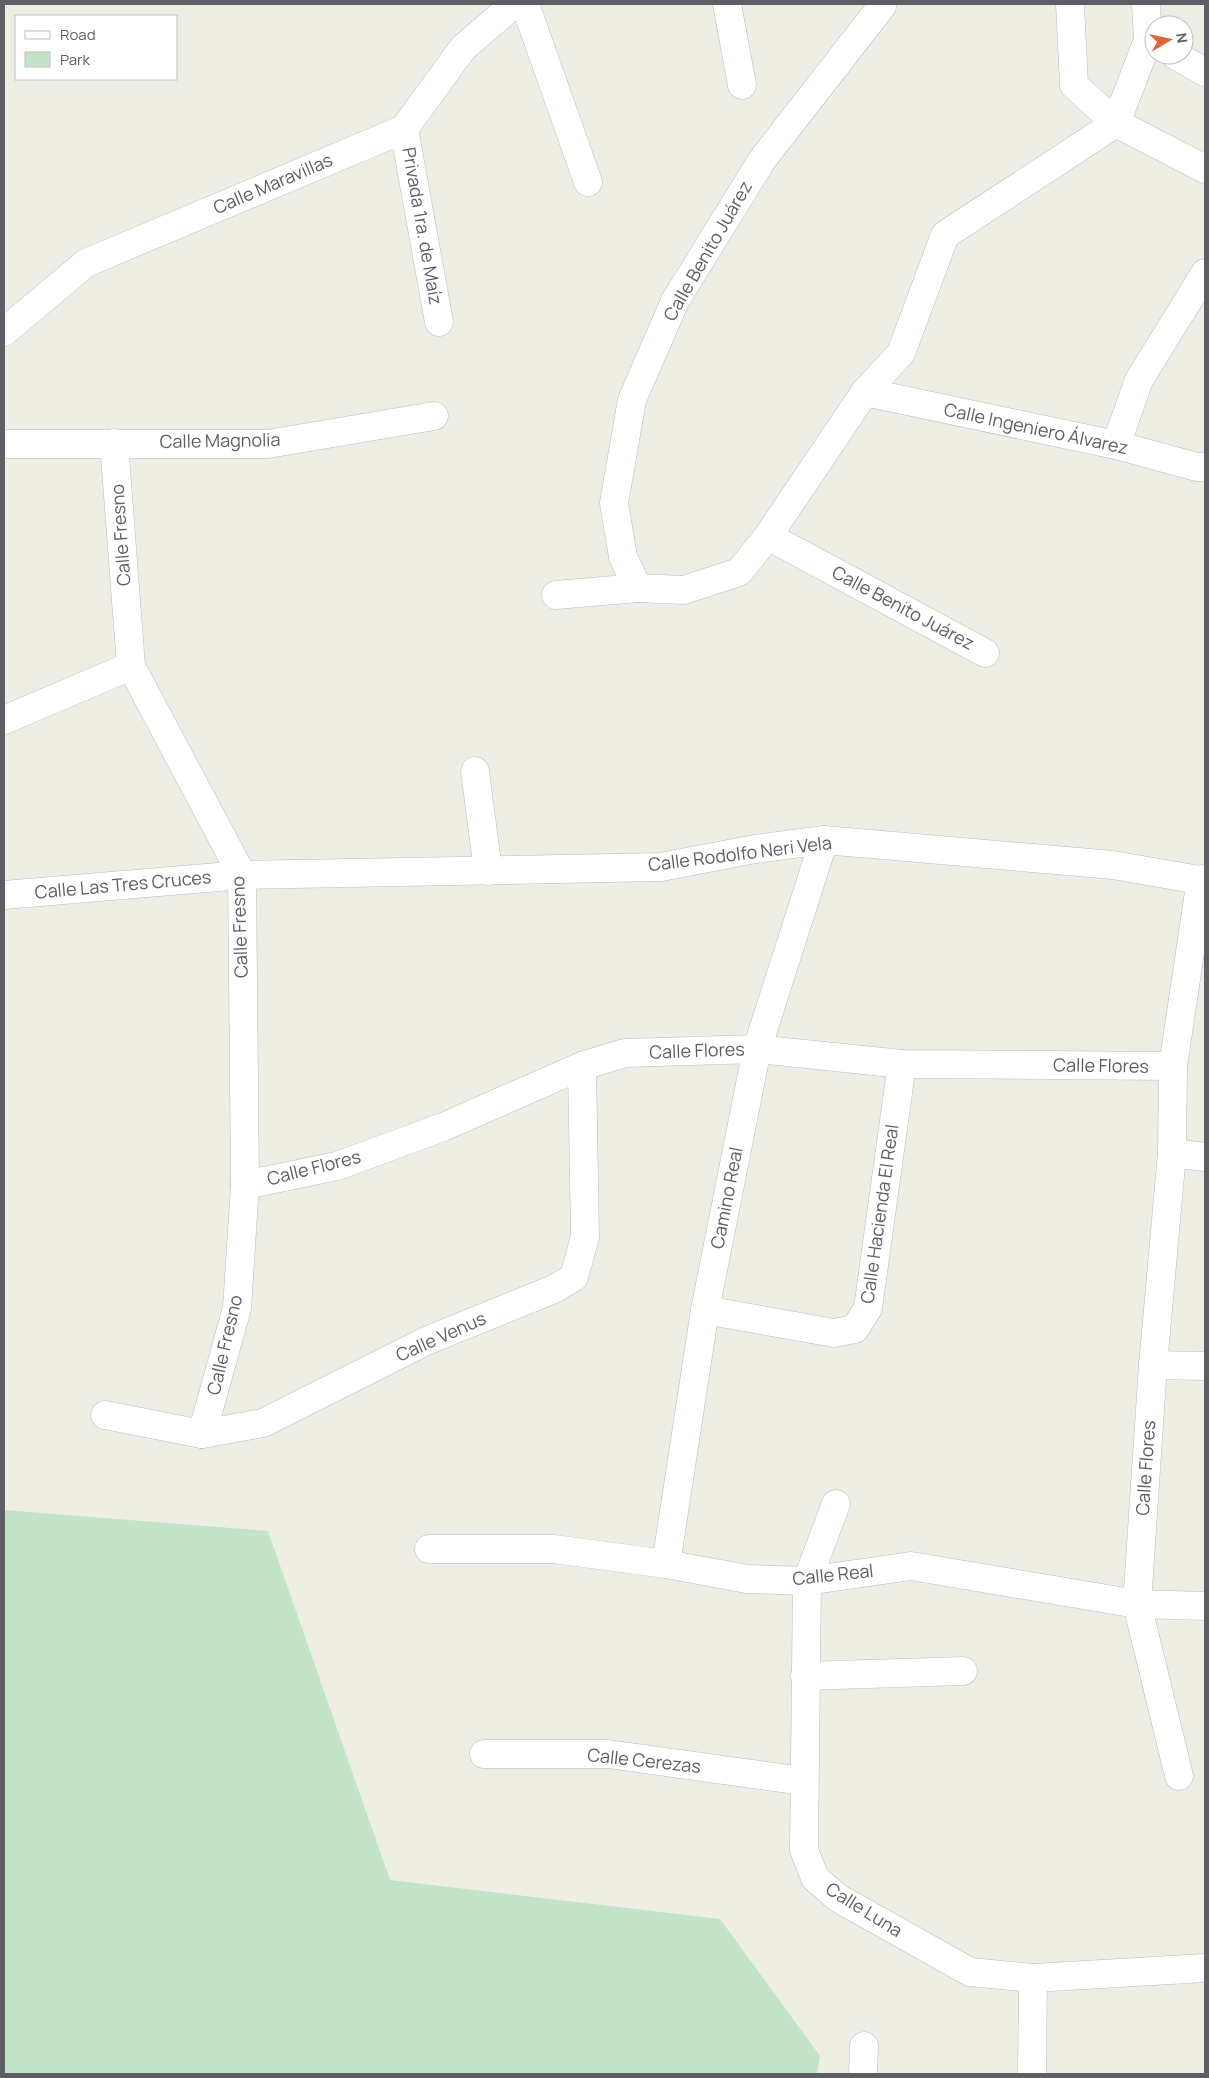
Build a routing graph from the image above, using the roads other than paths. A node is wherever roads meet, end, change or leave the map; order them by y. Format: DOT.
graph roads {
  1 [pos="514,4"];
  2 [pos="525,4"];
  3 [pos="727,4"];
  4 [pos="881,4"];
  5 [pos="1070,4"];
  6 [pos="1144,57"];
  7 [pos="1193,65"];
  8 [pos="1205,72"];
  9 [pos="742,85"];
  10 [pos="1116,123"];
  11 [pos="404,129"];
  12 [pos="1205,169"];
  13 [pos="588,182"];
  14 [pos="1205,273"];
  15 [pos="439,322"];
  16 [pos="4,332"];
  17 [pos="865,392"];
  18 [pos="434,416"];
  19 [pos="114,443"];
  20 [pos="4,444"];
  21 [pos="1116,445"];
  22 [pos="1205,467"];
  23 [pos="768,536"];
  24 [pos="638,588"];
  25 [pos="556,595"];
  26 [pos="986,653"];
  27 [pos="131,666"];
  28 [pos="4,720"];
  29 [pos="475,771"];
  30 [pos="824,840"];
  31 [pos="488,871"];
  32 [pos="242,875"];
  33 [pos="1203,880"];
  34 [pos="4,895"];
  35 [pos="757,1049"];
  36 [pos="902,1064"];
  37 [pos="582,1066"];
  38 [pos="1173,1066"];
  39 [pos="1172,1153"];
  40 [pos="1205,1157"];
  41 [pos="245,1185"];
  42 [pos="705,1310"];
  43 [pos="1153,1365"];
  44 [pos="1205,1366"];
  45 [pos="105,1415"];
  46 [pos="202,1434"];
  47 [pos="836,1504"];
  48 [pos="429,1549"];
  49 [pos="666,1564"];
  50 [pos="807,1581"];
  51 [pos="1138,1604"];
  52 [pos="1205,1606"];
  53 [pos="962,1671"];
  54 [pos="805,1676"];
  55 [pos="484,1754"];
  56 [pos="1179,1776"];
  57 [pos="803,1781"];
  58 [pos="1205,1968"];
  59 [pos="1033,1978"];
  60 [pos="864,2046"];
  61 [pos="862,2074"];
  62 [pos="1032,2074"];
  1 -- 11 [label="street"];
  2 -- 13 [label="street"];
  3 -- 9 [label="street"];
  4 -- 24 [label="street, Calle Benito Juárez"];
  5 -- 10 [label="street"];
  6 -- 10 [label="street"];
  7 -- 8 [label="street"];
  10 -- 12 [label="street"];
  10 -- 17 [label="street"];
  11 -- 15 [label="street, Privada 1ra. de Maíz"];
  11 -- 16 [label="street, Calle Maravillas"];
  14 -- 21 [label="street"];
  17 -- 21 [label="street, Calle Ingeniero Álvarez"];
  17 -- 23 [label="street"];
  18 -- 19 [label="street, Calle Magnolia"];
  19 -- 20 [label="street, Calle Magnolia"];
  19 -- 27 [label="street, Calle Fresno"];
  21 -- 22 [label="street, Calle Ingeniero Álvarez"];
  23 -- 24 [label="street"];
  23 -- 26 [label="street, Calle Benito Juárez"];
  24 -- 25 [label="street"];
  27 -- 28 [label="street"];
  27 -- 32 [label="street, Calle Fresno"];
  29 -- 31 [label="street"];
  30 -- 31 [label="street, Calle Rodolfo Neri Vela"];
  30 -- 33 [label="street, Calle Rodolfo Neri Vela"];
  30 -- 35 [label="street, Camino Real"];
  31 -- 32 [label="street, Calle Rodolfo Neri Vela"];
  32 -- 34 [label="street, Calle Las Tres Cruces"];
  32 -- 41 [label="street, Calle Fresno"];
  33 -- 38 [label="street, Calle Flores"];
  35 -- 36 [label="street, Calle Flores"];
  35 -- 37 [label="street, Calle Flores"];
  35 -- 42 [label="street, Camino Real"];
  36 -- 38 [label="street, Calle Flores"];
  36 -- 42 [label="street, Calle Hacienda El Real"];
  37 -- 41 [label="street, Calle Flores"];
  37 -- 46 [label="street, Calle Venus"];
  38 -- 39 [label="street, Calle Flores"];
  39 -- 40 [label="street"];
  39 -- 43 [label="street, Calle Flores"];
  41 -- 46 [label="street, Calle Fresno"];
  42 -- 49 [label="street, Camino Real"];
  43 -- 44 [label="street"];
  43 -- 51 [label="street, Calle Flores"];
  45 -- 46 [label="street, Calle Venus"];
  47 -- 50 [label="street, Calle Luna"];
  48 -- 49 [label="street, Calle Real"];
  49 -- 50 [label="street, Calle Real"];
  50 -- 51 [label="street, Calle Real"];
  50 -- 54 [label="street, Calle Luna"];
  51 -- 52 [label="street, Calle Real"];
  51 -- 56 [label="street, Calle Flores"];
  53 -- 54 [label="street"];
  54 -- 57 [label="street, Calle Luna"];
  55 -- 57 [label="street, Calle Cerezas"];
  57 -- 59 [label="street, Calle Luna"];
  58 -- 59 [label="street, Calle Luna"];
  59 -- 62 [label="street"];
  60 -- 61 [label="street"];
}
